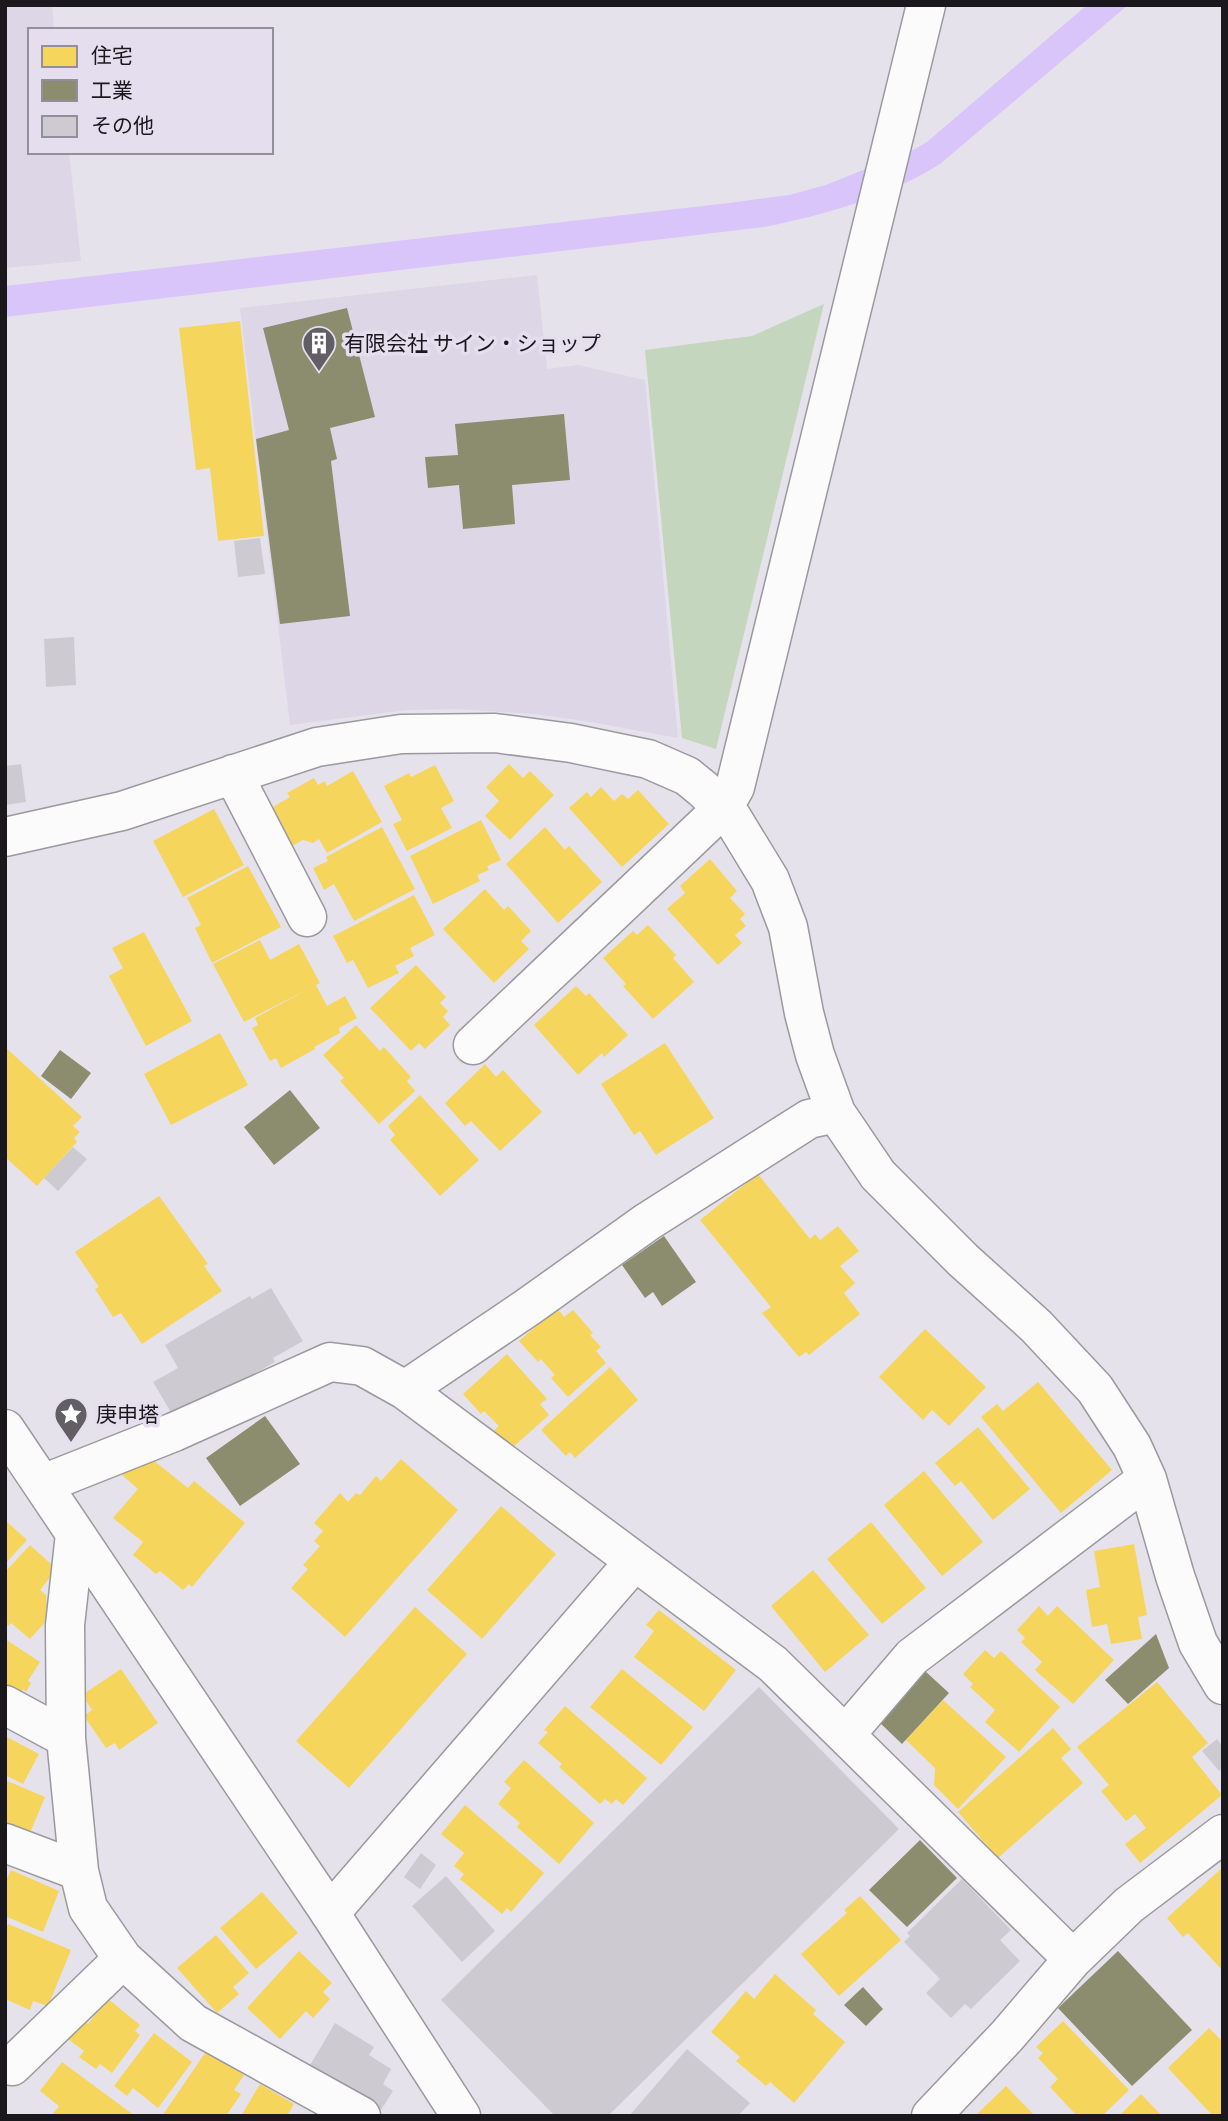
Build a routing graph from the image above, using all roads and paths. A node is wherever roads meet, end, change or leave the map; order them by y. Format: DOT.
graph roads {
  1 [pos="926,5"];
  2 [pos="233,774"];
  3 [pos="723,808"];
  4 [pos="5,837"];
  5 [pos="307,917"];
  6 [pos="473,1045"];
  7 [pos="836,1113"];
  8 [pos="405,1390"];
  9 [pos="5,1429"];
  10 [pos="1147,1479"];
  11 [pos="43,1484"];
  12 [pos="75,1534"];
  13 [pos="634,1562"];
  14 [pos="1223,1685"];
  15 [pos="5,1705"];
  16 [pos="846,1734"];
  17 [pos="66,1738"];
  18 [pos="1223,1835"];
  19 [pos="5,1843"];
  20 [pos="79,1871"];
  21 [pos="330,1913"];
  22 [pos="123,1959"];
  23 [pos="1073,1959"];
  24 [pos="5,2065"];
  25 [pos="361,2116"];
  26 [pos="461,2116"];
  27 [pos="931,2116"];
  1 -- 3 [label="street"];
  2 -- 3 [label="street"];
  2 -- 4 [label="street"];
  2 -- 5 [label="street"];
  3 -- 6 [label="street"];
  3 -- 7 [label="street"];
  7 -- 8 [label="street"];
  7 -- 10 [label="street"];
  8 -- 11 [label="street"];
  8 -- 13 [label="street"];
  9 -- 11 [label="street"];
  10 -- 14 [label="street"];
  10 -- 16 [label="street"];
  11 -- 12 [label="street"];
  12 -- 17 [label="street"];
  12 -- 21 [label="street"];
  13 -- 16 [label="street"];
  13 -- 21 [label="street"];
  15 -- 17 [label="street"];
  16 -- 23 [label="street"];
  17 -- 20 [label="street"];
  18 -- 23 [label="street"];
  19 -- 20 [label="street"];
  20 -- 22 [label="street"];
  21 -- 26 [label="street"];
  22 -- 24 [label="street"];
  22 -- 25 [label="street"];
  23 -- 27 [label="street"];
}
